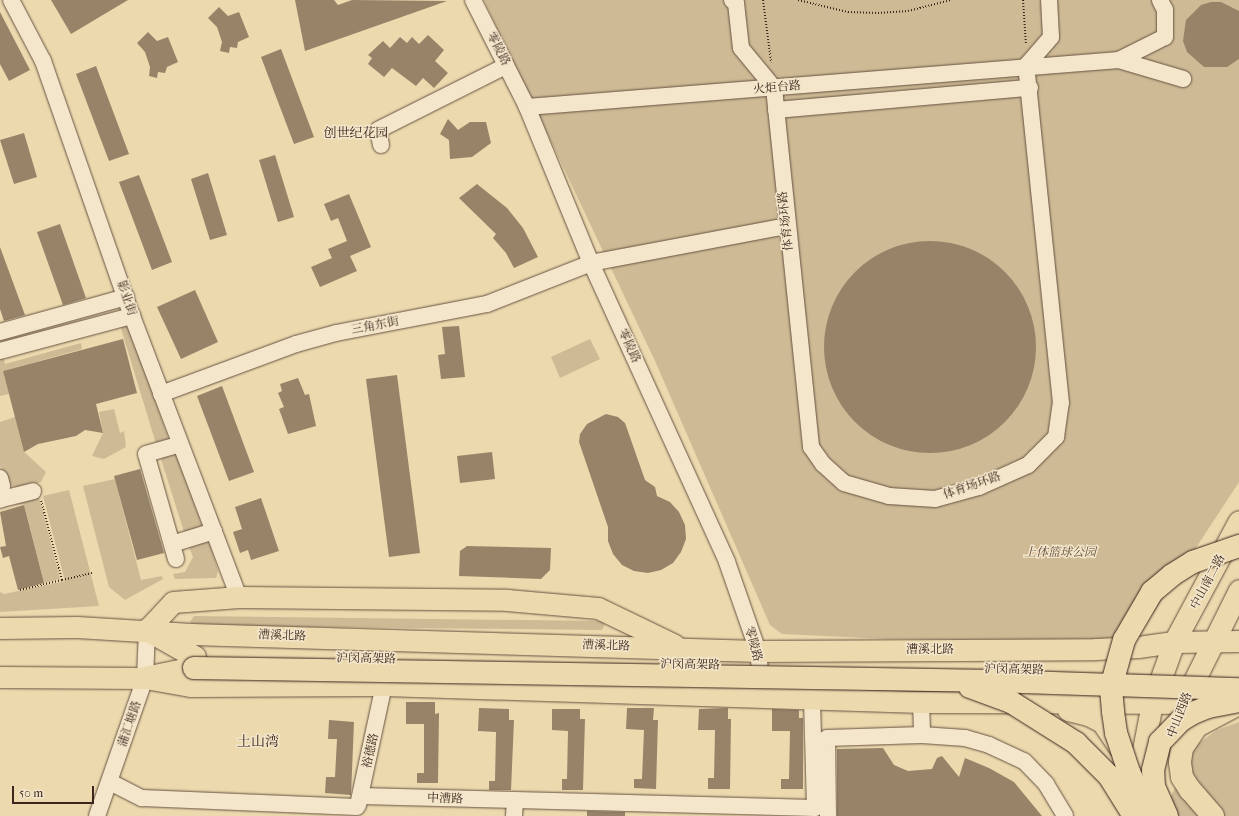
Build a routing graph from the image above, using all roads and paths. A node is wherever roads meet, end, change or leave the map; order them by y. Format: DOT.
graph roads {
  1 [pos="11,0"];
  2 [pos="473,0"];
  3 [pos="732,0"];
  4 [pos="763,0"];
  5 [pos="798,0"];
  6 [pos="951,0"];
  7 [pos="1023,0"];
  8 [pos="1049,0"];
  9 [pos="1160,0"];
  10 [pos="1026,26"];
  11 [pos="769,51"];
  12 [pos="1119,60"];
  13 [pos="506,66"];
  14 [pos="1026,66"];
  15 [pos="1183,79"];
  16 [pos="774,88"];
  17 [pos="1030,88"];
  18 [pos="527,107"];
  19 [pos="776,110"];
  20 [pos="381,145"];
  21 [pos="786,226"];
  22 [pos="591,263"];
  23 [pos="126,297"];
  24 [pos="132,316"];
  25 [pos="0,332"];
  26 [pos="0,351"];
  27 [pos="161,394"];
  28 [pos="180,444"];
  29 [pos="0,478"];
  30 [pos="37,494"];
  31 [pos="1,500"];
  32 [pos="1239,522"];
  33 [pos="214,531"];
  34 [pos="172,544"];
  35 [pos="1239,546"];
  36 [pos="176,560"];
  37 [pos="92,573"];
  38 [pos="62,580"];
  39 [pos="20,590"];
  40 [pos="1239,590"];
  41 [pos="239,597"];
  42 [pos="0,628"];
  43 [pos="147,630"];
  44 [pos="1239,641"];
  45 [pos="1174,642"];
  46 [pos="1213,642"];
  47 [pos="683,649"];
  48 [pos="758,651"];
  49 [pos="194,662"];
  50 [pos="1239,674"];
  51 [pos="0,677"];
  52 [pos="146,678"];
  53 [pos="936,680"];
  54 [pos="384,685"];
  55 [pos="1239,689"];
  56 [pos="764,698"];
  57 [pos="812,700"];
  58 [pos="922,702"];
  59 [pos="1183,702"];
  60 [pos="1152,703"];
  61 [pos="1239,703"];
  62 [pos="1022,704"];
  63 [pos="922,735"];
  64 [pos="110,782"];
  65 [pos="358,806"];
  66 [pos="514,809"];
  67 [pos="1132,810"];
  68 [pos="97,816"];
  69 [pos="828,816"];
  70 [pos="1065,816"];
  71 [pos="1149,816"];
  72 [pos="1156,816"];
  73 [pos="1167,816"];
  74 [pos="1213,816"];
  1 -- 23 [label="street, 影业街"];
  2 -- 13 [label="street, 零陵路"];
  3 -- 16 [label="street"];
  4 -- 11 [label="path"];
  5 -- 6 [label="path"];
  7 -- 10 [label="path"];
  8 -- 14 [label="street"];
  9 -- 12 [label="street"];
  12 -- 14 [label="street, 火炬台路"];
  12 -- 15 [label="street"];
  13 -- 18 [label="street, 零陵路"];
  13 -- 20 [label="street"];
  14 -- 16 [label="street, 火炬台路"];
  14 -- 17 [label="street, 体育场环路"];
  16 -- 18 [label="street, 火炬台路"];
  16 -- 19 [label="street, 体育场环路"];
  17 -- 19 [label="street"];
  17 -- 21 [label="street, 体育场环路"];
  18 -- 22 [label="street, 零陵路"];
  19 -- 21 [label="street, 体育场环路"];
  21 -- 22 [label="street, 三角东街"];
  22 -- 27 [label="street, 三角东街"];
  22 -- 48 [label="street, 零陵路"];
  23 -- 24 [label="street, 影业街"];
  23 -- 25 [label="street"];
  24 -- 26 [label="street"];
  24 -- 27 [label="street, 影业街"];
  27 -- 28 [label="street, 影业街"];
  28 -- 33 [label="street, 影业街"];
  28 -- 34 [label="street"];
  29 -- 31 [label="street"];
  30 -- 31 [label="street"];
  30 -- 38 [label="path"];
  32 -- 45 [label="main road, 中山南二路"];
  33 -- 34 [label="street"];
  33 -- 41 [label="street, 影业街"];
  34 -- 36 [label="street"];
  35 -- 71 [label="highway, bridge"];
  37 -- 38 [label="path"];
  38 -- 39 [label="path"];
  40 -- 46 [label="main road"];
  41 -- 43 [label="main road"];
  41 -- 47 [label="main road"];
  42 -- 43 [label="main road, 漕溪北路"];
  43 -- 47 [label="main road, 漕溪北路"];
  43 -- 49 [label="highway, 沪闵高架路"];
  43 -- 52 [label="street, 蒲汇塘路"];
  44 -- 46 [label="main road, 漕溪北路"];
  45 -- 46 [label="main road, 漕溪北路"];
  45 -- 48 [label="main road, 漕溪北路"];
  45 -- 60 [label="main road, 中山西路"];
  46 -- 59 [label="main road, 中山西路"];
  47 -- 48 [label="main road, 漕溪北路"];
  48 -- 56 [label="street, 零陵路"];
  49 -- 50 [label="highway, 沪闵高架路"];
  49 -- 52 [label="highway, 沪闵高架路"];
  49 -- 53 [label="highway, bridge"];
  51 -- 52 [label="main road"];
  52 -- 54 [label="main road"];
  52 -- 64 [label="street, 蒲汇塘路"];
  53 -- 55 [label="highway, bridge"];
  53 -- 67 [label="highway, bridge"];
  54 -- 56 [label="main road"];
  54 -- 65 [label="street, 裕德路"];
  56 -- 57 [label="main road"];
  57 -- 58 [label="main road"];
  57 -- 66 [label="street, 中漕路"];
  58 -- 62 [label="main road"];
  58 -- 63 [label="street"];
  59 -- 60 [label="main road"];
  59 -- 61 [label="main road"];
  59 -- 72 [label="main road, 中山西路"];
  60 -- 62 [label="main road"];
  60 -- 67 [label="main road, 中山西路"];
  61 -- 73 [label="highway, bridge"];
  61 -- 74 [label="highway"];
  62 -- 67 [label="main road"];
  63 -- 69 [label="street"];
  63 -- 70 [label="street"];
  64 -- 65 [label="street, 中漕路"];
  64 -- 68 [label="street, 蒲汇塘路"];
  65 -- 66 [label="street, 中漕路"];
}
